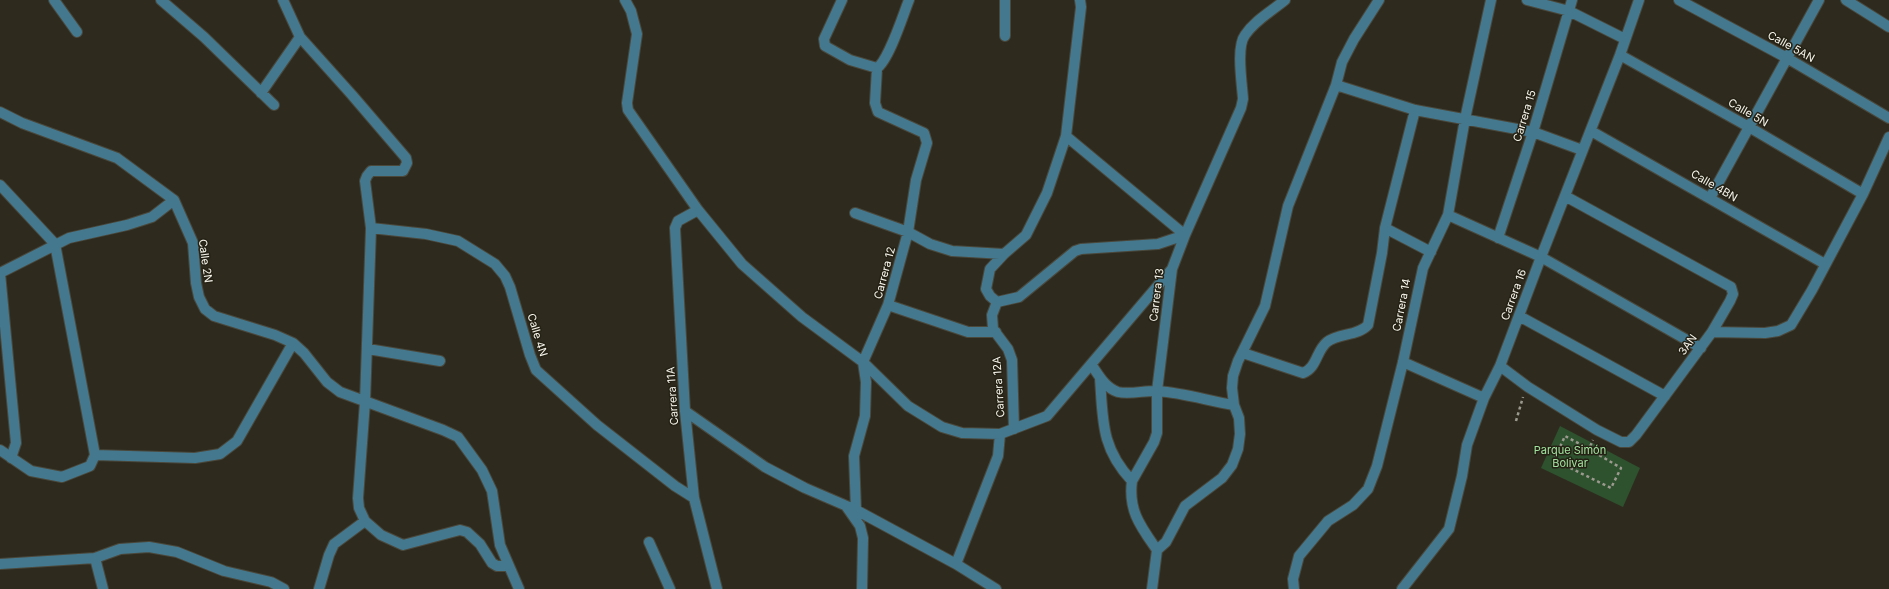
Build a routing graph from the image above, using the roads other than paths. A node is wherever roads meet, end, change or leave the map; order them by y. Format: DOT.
graph roads {
  1 [pos="54,0"];
  2 [pos="161,0"];
  3 [pos="283,0"];
  4 [pos="625,0"];
  5 [pos="842,0"];
  6 [pos="909,0"];
  7 [pos="1005,0"];
  8 [pos="1080,0"];
  9 [pos="1285,0"];
  10 [pos="1379,0"];
  11 [pos="1491,0"];
  12 [pos="1527,0"];
  13 [pos="1572,0"];
  14 [pos="1639,0"];
  15 [pos="1679,0"];
  16 [pos="1819,0"];
  17 [pos="1846,0"];
  18 [pos="1569,11"];
  19 [pos="1889,27"];
  20 [pos="77,32"];
  21 [pos="1005,36"];
  22 [pos="300,37"];
  23 [pos="1625,39"];
  24 [pos="1620,55"];
  25 [pos="1787,58"];
  26 [pos="877,68"];
  27 [pos="1336,85"];
  28 [pos="261,93"];
  29 [pos="274,105"];
  30 [pos="1416,110"];
  31 [pos="0,112"];
  32 [pos="1889,118"];
  33 [pos="1465,119"];
  34 [pos="1749,127"];
  35 [pos="1591,131"];
  36 [pos="1533,132"];
  37 [pos="1066,136"];
  38 [pos="1889,137"];
  39 [pos="1582,150"];
  40 [pos="0,185"];
  41 [pos="1862,194"];
  42 [pos="1565,196"];
  43 [pos="1710,198"];
  44 [pos="174,200"];
  45 [pos="698,210"];
  46 [pos="855,213"];
  47 [pos="1448,215"];
  48 [pos="371,228"];
  49 [pos="1385,228"];
  50 [pos="908,232"];
  51 [pos="1185,235"];
  52 [pos="1498,238"];
  53 [pos="55,244"];
  54 [pos="1431,252"];
  55 [pos="1004,254"];
  56 [pos="1541,257"];
  57 [pos="1825,264"];
  58 [pos="1172,269"];
  59 [pos="0,273"];
  60 [pos="997,302"];
  61 [pos="888,305"];
  62 [pos="1519,316"];
  63 [pos="996,332"];
  64 [pos="1712,332"];
  65 [pos="293,343"];
  66 [pos="1701,348"];
  67 [pos="368,349"];
  68 [pos="1243,353"];
  69 [pos="440,361"];
  70 [pos="863,362"];
  71 [pos="1403,362"];
  72 [pos="1091,364"];
  73 [pos="1500,366"];
  74 [pos="1100,378"];
  75 [pos="1157,391"];
  76 [pos="1665,396"];
  77 [pos="1484,398"];
  78 [pos="365,402"];
  79 [pos="1234,406"];
  80 [pos="685,411"];
  81 [pos="1014,429"];
  82 [pos="1000,434"];
  83 [pos="0,450"];
  84 [pos="95,455"];
  85 [pos="11,458"];
  86 [pos="1132,481"];
  87 [pos="694,498"];
  88 [pos="846,506"];
  89 [pos="856,510"];
  90 [pos="365,521"];
  91 [pos="649,542"];
  92 [pos="1157,550"];
  93 [pos="95,558"];
  94 [pos="0,564"];
  95 [pos="956,564"];
  96 [pos="508,566"];
  97 [pos="103,589"];
  98 [pos="284,589"];
  99 [pos="319,589"];
  100 [pos="519,589"];
  101 [pos="670,589"];
  102 [pos="717,589"];
  103 [pos="862,589"];
  104 [pos="996,589"];
  105 [pos="1152,589"];
  106 [pos="1294,589"];
  107 [pos="1402,589"];
  1 -- 20 [label="street"];
  2 -- 28 [label="street"];
  3 -- 22 [label="street"];
  4 -- 45 [label="street"];
  5 -- 26 [label="street"];
  6 -- 26 [label="street"];
  7 -- 21 [label="street"];
  8 -- 37 [label="street"];
  9 -- 51 [label="street, Carrera 13"];
  10 -- 27 [label="street"];
  11 -- 33 [label="street, Carrera 14"];
  12 -- 18 [label="street"];
  13 -- 18 [label="street, Carrera 15"];
  14 -- 23 [label="street, Carrera 16"];
  15 -- 25 [label="street, Calle 5AN"];
  16 -- 25 [label="street"];
  17 -- 19 [label="street"];
  18 -- 23 [label="street"];
  18 -- 36 [label="street, Carrera 15"];
  22 -- 28 [label="street"];
  22 -- 48 [label="street"];
  23 -- 24 [label="street, Carrera 16"];
  24 -- 34 [label="street, Calle 5N"];
  24 -- 35 [label="street, Carrera 16"];
  25 -- 32 [label="street, Calle 5AN"];
  25 -- 34 [label="street"];
  26 -- 50 [label="street, Carrera 12"];
  27 -- 30 [label="street"];
  27 -- 68 [label="street"];
  28 -- 29 [label="street"];
  30 -- 33 [label="street"];
  30 -- 49 [label="street"];
  31 -- 44 [label="street, Calle 2N"];
  33 -- 36 [label="street"];
  33 -- 47 [label="street, Carrera 14"];
  34 -- 41 [label="street, Calle 5N"];
  34 -- 43 [label="street"];
  35 -- 39 [label="street, Carrera 16"];
  35 -- 43 [label="street, Calle 4BN"];
  36 -- 39 [label="street"];
  36 -- 52 [label="street, Carrera 15"];
  37 -- 51 [label="street"];
  37 -- 55 [label="street"];
  38 -- 41 [label="street"];
  39 -- 42 [label="street, Carrera 16"];
  40 -- 53 [label="street"];
  41 -- 57 [label="street"];
  42 -- 56 [label="street, Carrera 16"];
  42 -- 64 [label="street, 3AN"];
  43 -- 57 [label="street, Calle 4BN"];
  44 -- 53 [label="street"];
  44 -- 65 [label="street, Calle 2N"];
  45 -- 70 [label="street"];
  45 -- 80 [label="street, Carrera 11A"];
  46 -- 50 [label="street"];
  47 -- 52 [label="street"];
  47 -- 54 [label="street, Carrera 14"];
  48 -- 67 [label="street"];
  48 -- 87 [label="street, Calle 4N"];
  49 -- 54 [label="street"];
  49 -- 68 [label="street"];
  50 -- 55 [label="street"];
  50 -- 61 [label="street, Carrera 12"];
  51 -- 58 [label="street, Carrera 13"];
  51 -- 60 [label="street"];
  52 -- 56 [label="street"];
  53 -- 59 [label="street"];
  53 -- 84 [label="street"];
  54 -- 71 [label="street, Carrera 14"];
  55 -- 60 [label="street"];
  56 -- 62 [label="street, Carrera 16"];
  56 -- 66 [label="street"];
  57 -- 64 [label="street"];
  58 -- 72 [label="street"];
  58 -- 75 [label="street, Carrera 13"];
  59 -- 85 [label="street"];
  60 -- 63 [label="street, Carrera 12A"];
  61 -- 63 [label="street"];
  61 -- 70 [label="street, Carrera 12"];
  62 -- 73 [label="street, Carrera 16"];
  62 -- 76 [label="street"];
  63 -- 81 [label="street, Carrera 12A"];
  64 -- 66 [label="street, 3AN"];
  65 -- 78 [label="street, Calle 2N"];
  65 -- 84 [label="street"];
  66 -- 76 [label="street, 3AN"];
  67 -- 69 [label="street"];
  67 -- 78 [label="street"];
  68 -- 79 [label="street"];
  70 -- 82 [label="street"];
  70 -- 89 [label="street"];
  71 -- 77 [label="street"];
  71 -- 106 [label="street, Carrera 14"];
  72 -- 74 [label="street"];
  72 -- 81 [label="street"];
  73 -- 76 [label="street, 3AN"];
  73 -- 77 [label="street, Carrera 16"];
  74 -- 75 [label="street"];
  74 -- 86 [label="street"];
  75 -- 79 [label="street"];
  75 -- 86 [label="street, Carrera 13"];
  77 -- 107 [label="street, Carrera 16"];
  78 -- 90 [label="street"];
  78 -- 96 [label="street, Calle 2N"];
  79 -- 92 [label="street"];
  80 -- 87 [label="street, Carrera 11A"];
  80 -- 88 [label="street"];
  81 -- 82 [label="street"];
  82 -- 95 [label="street"];
  83 -- 85 [label="street"];
  84 -- 85 [label="street"];
  86 -- 92 [label="street, Carrera 13"];
  87 -- 102 [label="street, Carrera 11A"];
  88 -- 89 [label="street"];
  88 -- 103 [label="street"];
  89 -- 95 [label="street"];
  90 -- 96 [label="street"];
  90 -- 99 [label="street"];
  91 -- 101 [label="street"];
  92 -- 105 [label="street"];
  93 -- 94 [label="street"];
  93 -- 97 [label="street"];
  93 -- 98 [label="street"];
  95 -- 104 [label="street"];
  96 -- 100 [label="street"];
}
